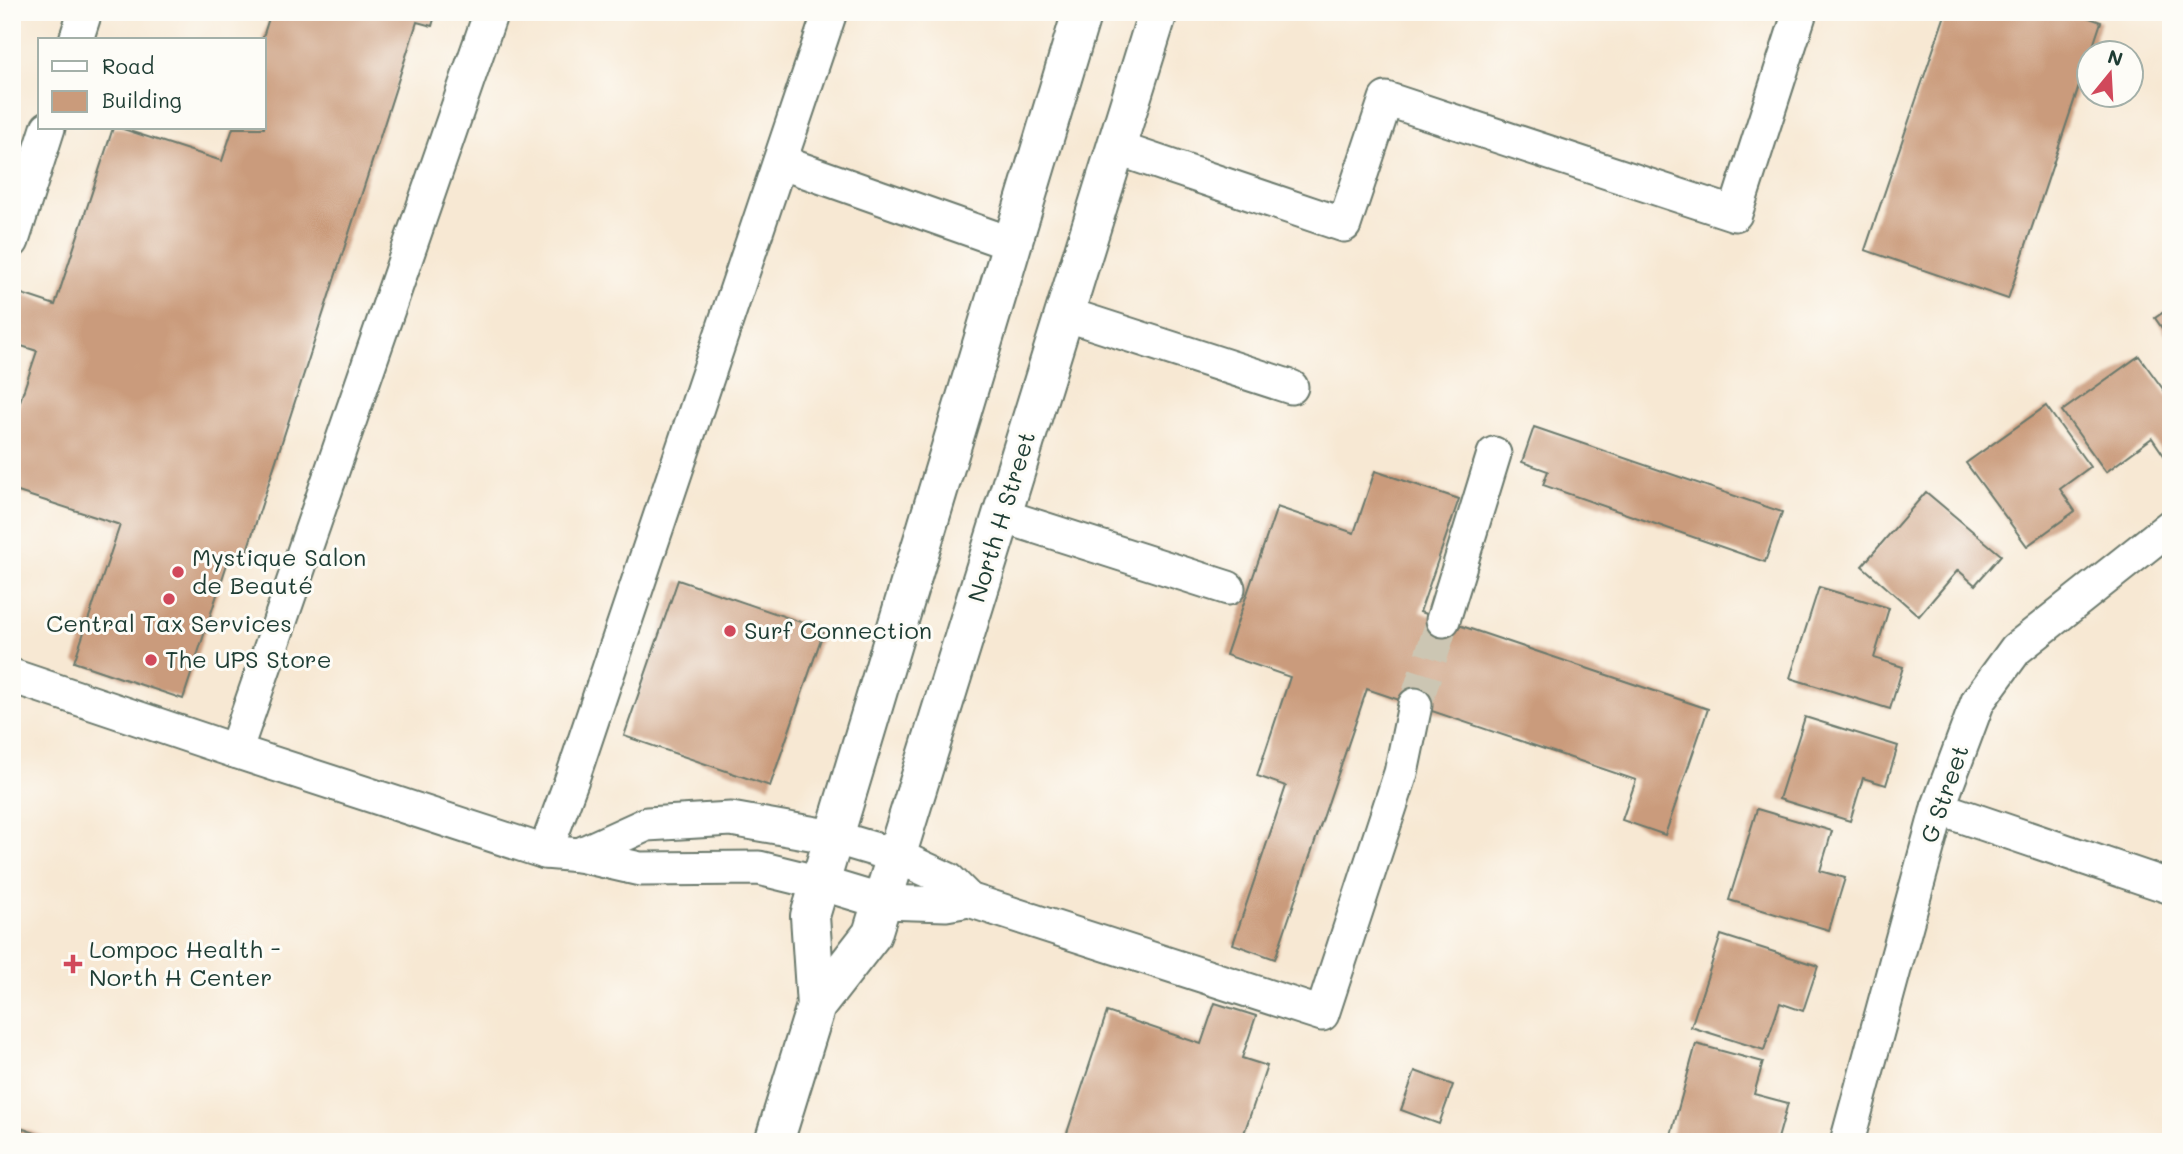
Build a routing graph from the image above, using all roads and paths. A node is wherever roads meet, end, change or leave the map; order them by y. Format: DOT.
graph roads {
  1 [pos="85,12"];
  2 [pos="491,12"];
  3 [pos="830,12"];
  4 [pos="1082,12"];
  5 [pos="1158,12"];
  6 [pos="1800,12"];
  7 [pos="77,38"];
  8 [pos="47,130"];
  9 [pos="1116,148"];
  10 [pos="780,162"];
  11 [pos="12,241"];
  12 [pos="1012,244"];
  13 [pos="1065,314"];
  14 [pos="1291,387"];
  15 [pos="1494,454"];
  16 [pos="1003,516"];
  17 [pos="2171,526"];
  18 [pos="1228,588"];
  19 [pos="1443,620"];
  20 [pos="12,676"];
  21 [pos="1415,705"];
  22 [pos="235,751"];
  23 [pos="1938,808"];
  24 [pos="833,837"];
  25 [pos="545,852"];
  26 [pos="579,855"];
  27 [pos="897,856"];
  28 [pos="820,883"];
  29 [pos="2171,887"];
  30 [pos="969,900"];
  31 [pos="883,902"];
  32 [pos="816,1006"];
  33 [pos="774,1142"];
  34 [pos="1847,1142"];
  1 -- 7 [label="street"];
  2 -- 22 [label="street"];
  3 -- 10 [label="street"];
  4 -- 12 [label="highway, North H Street"];
  5 -- 9 [label="highway, North H Street"];
  6 -- 9 [label="street"];
  8 -- 11 [label="street"];
  9 -- 13 [label="highway, North H Street"];
  10 -- 12 [label="street"];
  10 -- 25 [label="street"];
  12 -- 24 [label="highway, North H Street"];
  13 -- 14 [label="street"];
  13 -- 16 [label="highway, North H Street"];
  15 -- 19 [label="street"];
  16 -- 18 [label="street"];
  16 -- 27 [label="highway, North H Street"];
  17 -- 23 [label="street, G Street"];
  20 -- 22 [label="street"];
  21 -- 30 [label="street"];
  22 -- 25 [label="street"];
  23 -- 29 [label="street"];
  23 -- 34 [label="street, G Street"];
  24 -- 26 [label="street"];
  24 -- 27 [label="street"];
  24 -- 28 [label="highway, North H Street"];
  25 -- 26 [label="street"];
  26 -- 28 [label="street"];
  27 -- 30 [label="street"];
  27 -- 31 [label="highway, North H Street"];
  28 -- 31 [label="street"];
  28 -- 32 [label="highway, North H Street"];
  30 -- 31 [label="street"];
  31 -- 32 [label="highway, North H Street"];
  32 -- 33 [label="highway, North H Street"];
}
